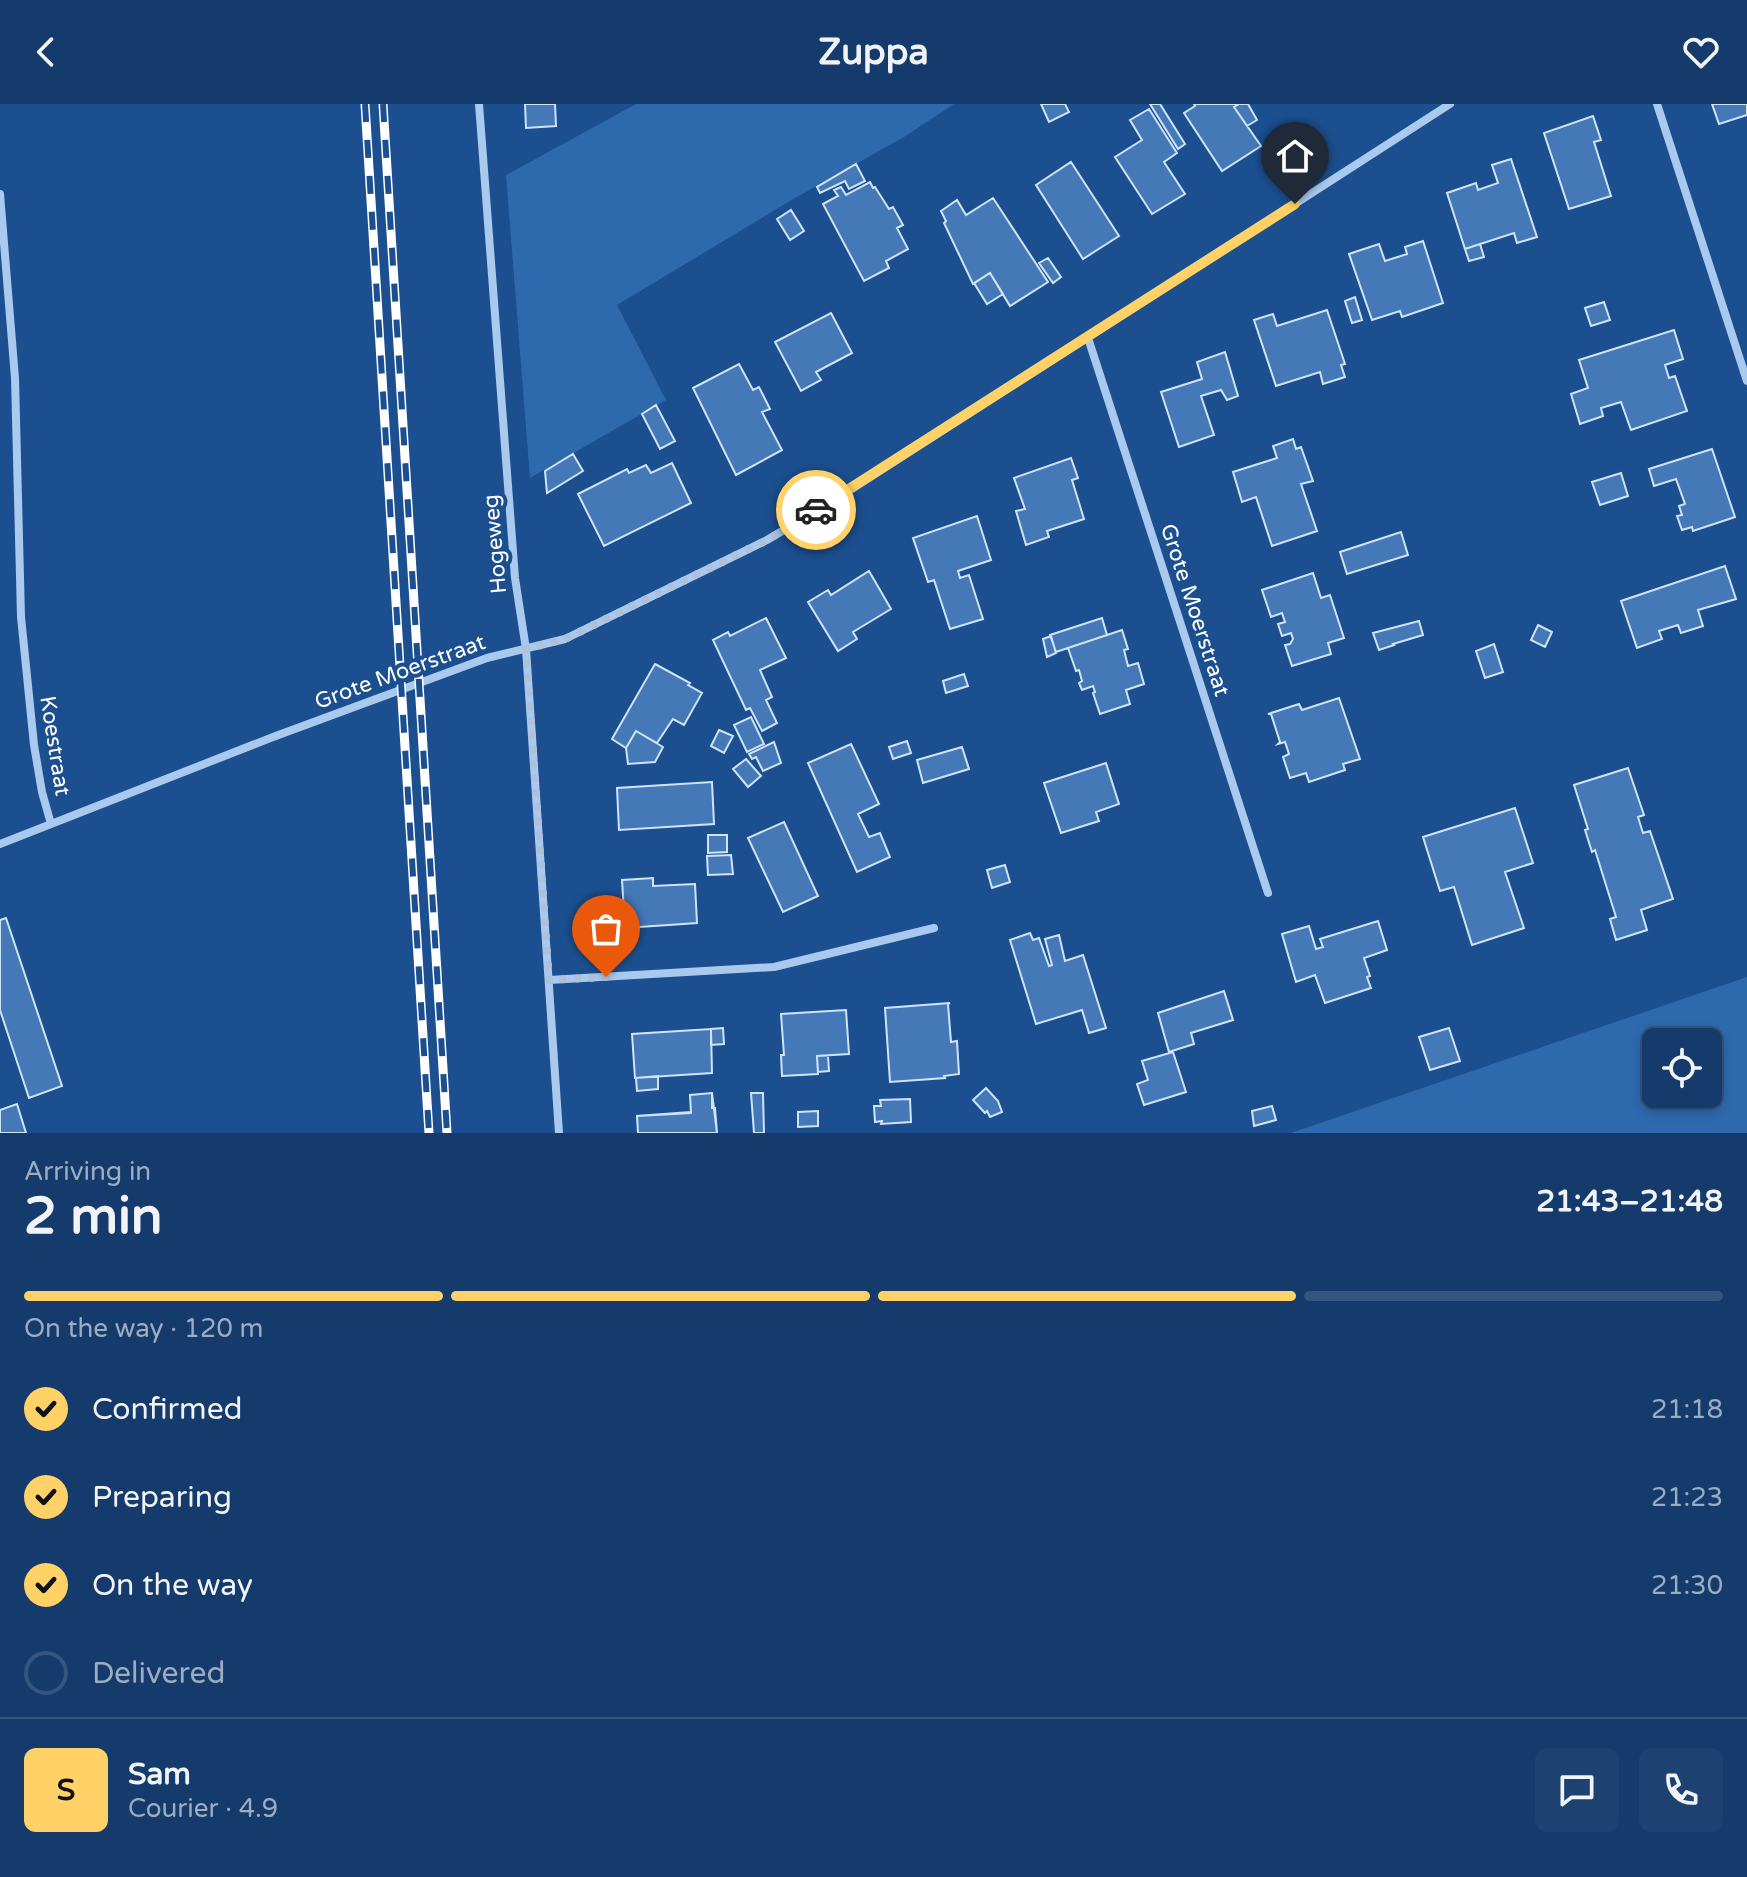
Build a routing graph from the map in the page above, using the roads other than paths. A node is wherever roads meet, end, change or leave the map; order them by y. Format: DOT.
graph roads {
  1 [pos="479,104"];
  2 [pos="1450,104"];
  3 [pos="1657,104"];
  4 [pos="0,194"];
  5 [pos="1088,338"];
  6 [pos="1747,381"];
  7 [pos="526,649"];
  8 [pos="51,824"];
  9 [pos="0,844"];
  10 [pos="1268,893"];
  11 [pos="934,928"];
  12 [pos="549,980"];
  13 [pos="559,1133"];
  1 -- 7 [label="street, Hogeweg"];
  2 -- 5 [label="street, Grote Moerstraat"];
  3 -- 6 [label="street"];
  4 -- 8 [label="street, Koestraat"];
  5 -- 7 [label="street, Grote Moerstraat"];
  5 -- 10 [label="street, Grote Moerstraat"];
  7 -- 8 [label="street, Grote Moerstraat"];
  7 -- 12 [label="street, Hogeweg"];
  8 -- 9 [label="street, Grote Moerstraat"];
  11 -- 12 [label="street"];
  12 -- 13 [label="street, Hogeweg"];
}
